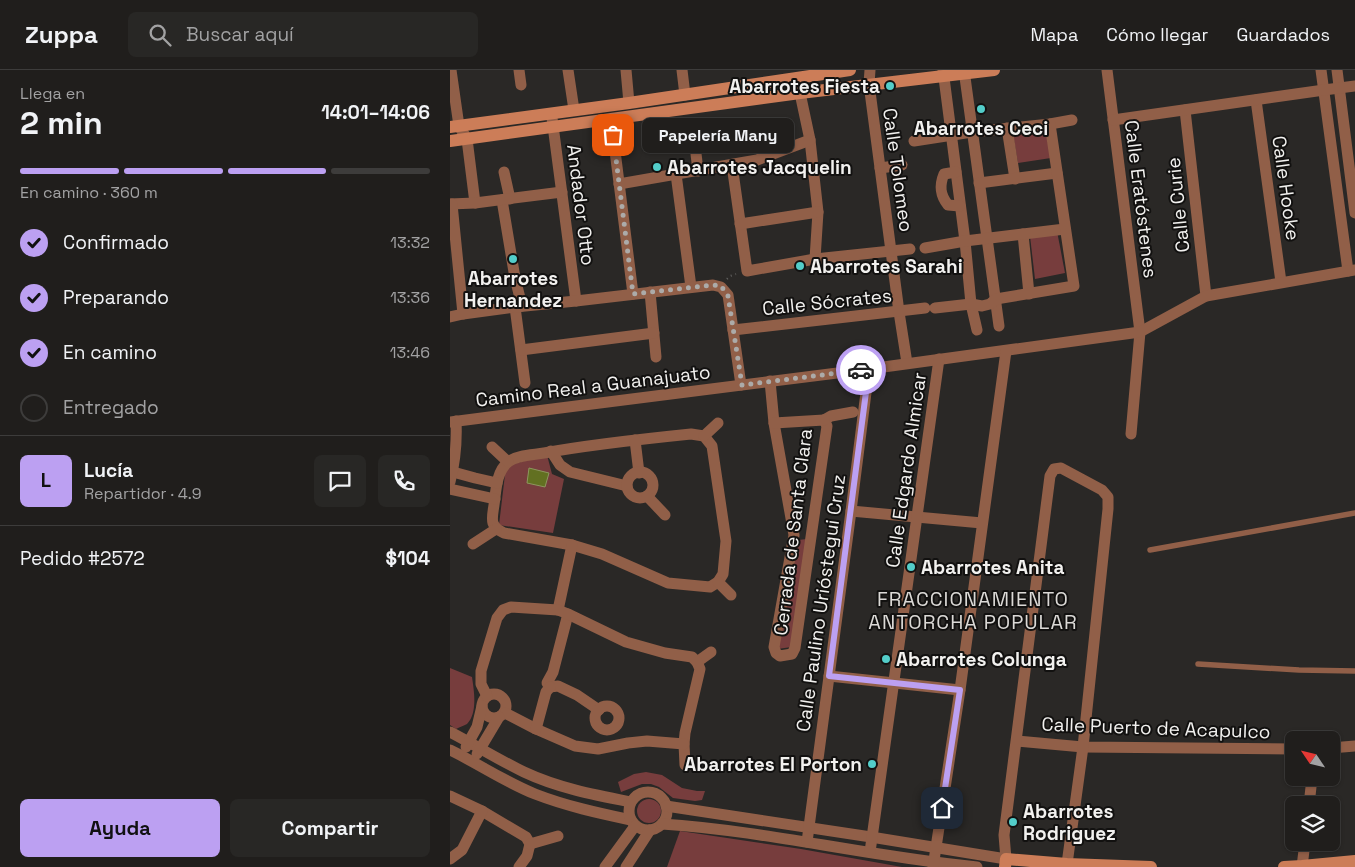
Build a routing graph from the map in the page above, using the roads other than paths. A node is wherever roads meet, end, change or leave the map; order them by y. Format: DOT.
graph roads {
  1 [pos="451,70"];
  2 [pos="519,70"];
  3 [pos="568,70"];
  4 [pos="626,70"];
  5 [pos="682,70"];
  6 [pos="850,70"];
  7 [pos="870,70"];
  8 [pos="994,70"];
  9 [pos="1107,70"];
  10 [pos="1321,70"];
  11 [pos="1337,70"];
  12 [pos="964,72"];
  13 [pos="943,73"];
  14 [pos="869,84"];
  15 [pos="520,85"];
  16 [pos="1355,86"];
  17 [pos="1339,88"];
  18 [pos="1324,90"];
  19 [pos="800,93"];
  20 [pos="685,95"];
  21 [pos="1256,100"];
  22 [pos="630,104"];
  23 [pos="574,110"];
  24 [pos="1185,110"];
  25 [pos="552,113"];
  26 [pos="611,119"];
  27 [pos="1072,120"];
  28 [pos="1113,120"];
  29 [pos="1050,124"];
  30 [pos="454,126"];
  31 [pos="554,127"];
  32 [pos="1007,128"];
  33 [pos="972,132"];
  34 [pos="951,135"];
  35 [pos="466,139"];
  36 [pos="810,140"];
  37 [pos="450,141"];
  38 [pos="914,141"];
  39 [pos="695,145"];
  40 [pos="732,165"];
  41 [pos="902,165"];
  42 [pos="880,168"];
  43 [pos="698,171"];
  44 [pos="504,172"];
  45 [pos="956,172"];
  46 [pos="1057,173"];
  47 [pos="676,174"];
  48 [pos="1015,179"];
  49 [pos="619,184"];
  50 [pos="979,184"];
  51 [pos="562,192"];
  52 [pos="506,200"];
  53 [pos="451,204"];
  54 [pos="475,204"];
  55 [pos="960,206"];
  56 [pos="818,212"];
  57 [pos="1355,213"];
  58 [pos="740,224"];
  59 [pos="1065,229"];
  60 [pos="1023,234"];
  61 [pos="987,239"];
  62 [pos="965,241"];
  63 [pos="925,248"];
  64 [pos="910,249"];
  65 [pos="891,251"];
  66 [pos="815,259"];
  67 [pos="1351,270"];
  68 [pos="1281,282"];
  69 [pos="691,287"];
  70 [pos="650,292"];
  71 [pos="633,294"];
  72 [pos="1029,294"];
  73 [pos="1206,296"];
  74 [pos="996,299"];
  75 [pos="576,301"];
  76 [pos="456,302"];
  77 [pos="972,304"];
  78 [pos="518,307"];
  79 [pos="899,312"];
  80 [pos="463,314"];
  81 [pos="450,317"];
  82 [pos="999,326"];
  83 [pos="733,330"];
  84 [pos="977,330"];
  85 [pos="654,332"];
  86 [pos="1140,332"];
  87 [pos="521,350"];
  88 [pos="1006,351"];
  89 [pos="656,357"];
  90 [pos="939,359"];
  91 [pos="907,363"];
  92 [pos="869,369"];
  93 [pos="770,381"];
  94 [pos="526,384"];
  95 [pos="742,385"];
  96 [pos="853,412"];
  97 [pos="824,420"];
  98 [pos="453,421"];
  99 [pos="718,423"];
  100 [pos="774,423"];
  101 [pos="1131,434"];
  102 [pos="704,436"];
  103 [pos="634,440"];
  104 [pos="492,447"];
  105 [pos="551,451"];
  106 [pos="508,462"];
  107 [pos="639,473"];
  108 [pos="451,477"];
  109 [pos="497,483"];
  110 [pos="627,486"];
  111 [pos="450,489"];
  112 [pos="647,496"];
  113 [pos="495,499"];
  114 [pos="851,511"];
  115 [pos="1355,513"];
  116 [pos="664,516"];
  117 [pos="916,517"];
  118 [pos="982,523"];
  119 [pos="496,529"];
  120 [pos="794,535"];
  121 [pos="811,536"];
  122 [pos="473,544"];
  123 [pos="572,545"];
  124 [pos="1150,550"];
  125 [pos="718,582"];
  126 [pos="731,596"];
  127 [pos="563,612"];
  128 [pos="710,652"];
  129 [pos="697,662"];
  130 [pos="1198,664"];
  131 [pos="1355,671"];
  132 [pos="829,676"];
  133 [pos="547,682"];
  134 [pos="894,683"];
  135 [pos="960,690"];
  136 [pos="485,701"];
  137 [pos="599,710"];
  138 [pos="502,715"];
  139 [pos="536,729"];
  140 [pos="450,732"];
  141 [pos="1017,741"];
  142 [pos="469,742"];
  143 [pos="684,744"];
  144 [pos="1355,746"];
  145 [pos="1083,747"];
  146 [pos="1340,747"];
  147 [pos="480,748"];
  148 [pos="1285,749"];
  149 [pos="450,750"];
  150 [pos="461,755"];
  151 [pos="472,762"];
  152 [pos="685,765"];
  153 [pos="450,796"];
  154 [pos="631,802"];
  155 [pos="666,806"];
  156 [pos="482,811"];
  157 [pos="633,823"];
  158 [pos="662,824"];
  159 [pos="809,828"];
  160 [pos="650,830"];
  161 [pos="558,836"];
  162 [pos="871,837"];
  163 [pos="807,842"];
  164 [pos="530,844"];
  165 [pos="936,848"];
  166 [pos="1304,851"];
  167 [pos="870,852"];
  168 [pos="450,859"];
  169 [pos="1355,861"];
  170 [pos="1006,863"];
  171 [pos="1030,864"];
  172 [pos="1067,864"];
  173 [pos="933,865"];
  174 [pos="519,867"];
  175 [pos="605,867"];
  176 [pos="626,867"];
  177 [pos="976,867"];
  178 [pos="1151,867"];
  179 [pos="1284,867"];
  180 [pos="1302,867"];
  1 -- 30 [label="street"];
  2 -- 15 [label="street"];
  3 -- 23 [label="street"];
  4 -- 22 [label="street"];
  5 -- 20 [label="street"];
  6 -- 20 [label="street"];
  7 -- 14 [label="street, Calle Tolomeo"];
  8 -- 12 [label="street"];
  9 -- 28 [label="street, Calle Eratóstenes"];
  10 -- 18 [label="street"];
  11 -- 17 [label="street"];
  12 -- 13 [label="street"];
  12 -- 33 [label="street"];
  13 -- 14 [label="street"];
  13 -- 34 [label="street"];
  14 -- 19 [label="street"];
  14 -- 42 [label="street, Calle Tolomeo"];
  16 -- 17 [label="street"];
  17 -- 18 [label="street"];
  17 -- 57 [label="street"];
  18 -- 21 [label="street"];
  18 -- 67 [label="street"];
  19 -- 26 [label="street"];
  19 -- 36 [label="street"];
  20 -- 22 [label="street"];
  21 -- 24 [label="street"];
  21 -- 68 [label="street, Calle Hooke"];
  22 -- 23 [label="street"];
  23 -- 25 [label="street"];
  24 -- 28 [label="street"];
  24 -- 73 [label="street, Calle Curie"];
  25 -- 30 [label="street"];
  25 -- 31 [label="street, Andador Otto"];
  26 -- 31 [label="street"];
  26 -- 49 [label="street"];
  27 -- 29 [label="street"];
  28 -- 86 [label="street, Calle Eratóstenes"];
  29 -- 32 [label="street"];
  29 -- 46 [label="street"];
  30 -- 35 [label="street"];
  31 -- 35 [label="street"];
  31 -- 51 [label="street, Andador Otto"];
  32 -- 33 [label="street"];
  32 -- 48 [label="street"];
  33 -- 34 [label="street"];
  33 -- 50 [label="street"];
  34 -- 38 [label="street"];
  34 -- 45 [label="street"];
  35 -- 37 [label="street"];
  35 -- 54 [label="street"];
  36 -- 40 [label="street"];
  36 -- 56 [label="street"];
  39 -- 43 [label="street"];
  40 -- 43 [label="street"];
  40 -- 58 [label="street"];
  41 -- 42 [label="street"];
  42 -- 65 [label="street, Calle Tolomeo"];
  43 -- 47 [label="street"];
  44 -- 52 [label="street"];
  45 -- 55 [label="street"];
  45 -- 55 [label="street"];
  46 -- 48 [label="street"];
  46 -- 59 [label="street"];
  47 -- 49 [label="street"];
  47 -- 69 [label="street"];
  48 -- 50 [label="street"];
  49 -- 71 [label="street"];
  50 -- 61 [label="street"];
  51 -- 52 [label="street"];
  51 -- 75 [label="street, Andador Otto"];
  52 -- 54 [label="street"];
  52 -- 78 [label="street"];
  53 -- 54 [label="street"];
  53 -- 76 [label="street"];
  55 -- 62 [label="street"];
  56 -- 58 [label="street"];
  56 -- 66 [label="street"];
  58 -- 66 [label="street"];
  59 -- 60 [label="street"];
  59 -- 72 [label="street, Calle Sócrates"];
  60 -- 61 [label="street"];
  60 -- 72 [label="street"];
  61 -- 62 [label="street"];
  61 -- 74 [label="street"];
  62 -- 63 [label="street"];
  62 -- 77 [label="street"];
  64 -- 65 [label="street"];
  65 -- 66 [label="street"];
  65 -- 79 [label="street, Calle Tolomeo"];
  67 -- 68 [label="street, Camino Real a Guanajuato"];
  68 -- 73 [label="street, Camino Real a Guanajuato"];
  69 -- 70 [label="street"];
  69 -- 83 [label="street"];
  70 -- 71 [label="street"];
  70 -- 85 [label="street"];
  71 -- 75 [label="street"];
  72 -- 74 [label="street, Calle Sócrates"];
  73 -- 86 [label="street, Camino Real a Guanajuato"];
  74 -- 77 [label="street, Calle Sócrates"];
  74 -- 82 [label="street"];
  75 -- 78 [label="street"];
  76 -- 80 [label="street"];
  77 -- 79 [label="street, Calle Sócrates"];
  77 -- 84 [label="street"];
  78 -- 80 [label="street"];
  78 -- 87 [label="street"];
  79 -- 83 [label="street, Calle Sócrates"];
  79 -- 91 [label="street, Calle Tolomeo"];
  80 -- 81 [label="street"];
  83 -- 95 [label="street"];
  85 -- 87 [label="street"];
  85 -- 89 [label="street"];
  86 -- 88 [label="street, Camino Real a Guanajuato"];
  86 -- 101 [label="street, Calle Eratóstenes"];
  87 -- 94 [label="street"];
  88 -- 90 [label="street, Camino Real a Guanajuato"];
  88 -- 118 [label="street"];
  90 -- 91 [label="street, Camino Real a Guanajuato"];
  90 -- 117 [label="street, Calle Edgardo Almicar"];
  91 -- 92 [label="street, Camino Real a Guanajuato"];
  92 -- 93 [label="street, Camino Real a Guanajuato"];
  92 -- 114 [label="street, Calle Paulino Urióstegui Cruz"];
  93 -- 95 [label="street, Camino Real a Guanajuato"];
  93 -- 100 [label="street, Cerrada de Santa Clara"];
  95 -- 98 [label="street, Camino Real a Guanajuato"];
  96 -- 97 [label="street, Cerrada de Santa Clara"];
  97 -- 100 [label="street"];
  97 -- 121 [label="street, Cerrada de Santa Clara"];
  98 -- 108 [label="street"];
  99 -- 102 [label="street"];
  100 -- 120 [label="street, Cerrada de Santa Clara"];
  102 -- 103 [label="street"];
  102 -- 125 [label="street"];
  103 -- 105 [label="street"];
  103 -- 107 [label="street"];
  104 -- 106 [label="street"];
  105 -- 106 [label="street"];
  105 -- 110 [label="street"];
  106 -- 109 [label="street"];
  107 -- 110 [label="street"];
  107 -- 112 [label="street"];
  108 -- 109 [label="street"];
  109 -- 113 [label="street"];
  110 -- 112 [label="street"];
  111 -- 113 [label="street"];
  112 -- 116 [label="street"];
  113 -- 119 [label="street"];
  114 -- 117 [label="street"];
  114 -- 132 [label="street, Calle Paulino Urióstegui Cruz"];
  115 -- 124 [label="lane"];
  117 -- 118 [label="street"];
  117 -- 134 [label="street, Calle Edgardo Almicar"];
  118 -- 135 [label="street"];
  119 -- 122 [label="street"];
  119 -- 123 [label="street"];
  120 -- 121 [label="street"];
  120 -- 121 [label="street, Cerrada de Santa Clara"];
  123 -- 125 [label="street"];
  123 -- 127 [label="street"];
  125 -- 126 [label="street"];
  127 -- 129 [label="street"];
  127 -- 133 [label="street"];
  127 -- 136 [label="street"];
  128 -- 129 [label="street"];
  129 -- 143 [label="street"];
  130 -- 131 [label="lane"];
  132 -- 134 [label="street"];
  132 -- 159 [label="street, Calle Paulino Urióstegui Cruz"];
  133 -- 137 [label="street"];
  133 -- 139 [label="street"];
  134 -- 135 [label="street"];
  134 -- 162 [label="street, Calle Edgardo Almicar"];
  135 -- 165 [label="street"];
  136 -- 138 [label="street"];
  136 -- 138 [label="street"];
  136 -- 142 [label="street"];
  138 -- 139 [label="street"];
  138 -- 147 [label="street"];
  139 -- 143 [label="street"];
  140 -- 142 [label="street"];
  141 -- 145 [label="street, Calle Puerto de Acapulco"];
  141 -- 145 [label="street"];
  141 -- 170 [label="street"];
  142 -- 147 [label="street"];
  142 -- 150 [label="street"];
  143 -- 152 [label="street"];
  144 -- 146 [label="street"];
  145 -- 148 [label="street, Calle Puerto de Acapulco"];
  145 -- 172 [label="street"];
  147 -- 151 [label="street"];
  147 -- 154 [label="street"];
  149 -- 150 [label="street"];
  150 -- 151 [label="street"];
  151 -- 157 [label="street"];
  153 -- 156 [label="street"];
  154 -- 155 [label="street"];
  154 -- 157 [label="street"];
  155 -- 158 [label="street"];
  155 -- 159 [label="street"];
  156 -- 164 [label="street"];
  156 -- 168 [label="street"];
  157 -- 160 [label="street"];
  157 -- 175 [label="street"];
  158 -- 160 [label="street"];
  158 -- 163 [label="street"];
  159 -- 162 [label="street"];
  159 -- 163 [label="street, Calle Paulino Urióstegui Cruz"];
  160 -- 176 [label="street"];
  161 -- 164 [label="street"];
  162 -- 165 [label="street"];
  162 -- 167 [label="street, Calle Edgardo Almicar"];
  163 -- 167 [label="street"];
  164 -- 174 [label="street"];
  165 -- 170 [label="street"];
  165 -- 173 [label="street"];
  166 -- 180 [label="street"];
  167 -- 173 [label="street"];
  169 -- 180 [label="street"];
  170 -- 171 [label="street"];
  171 -- 172 [label="street"];
  172 -- 178 [label="street"];
  173 -- 177 [label="street"];
  179 -- 180 [label="street"];
}
